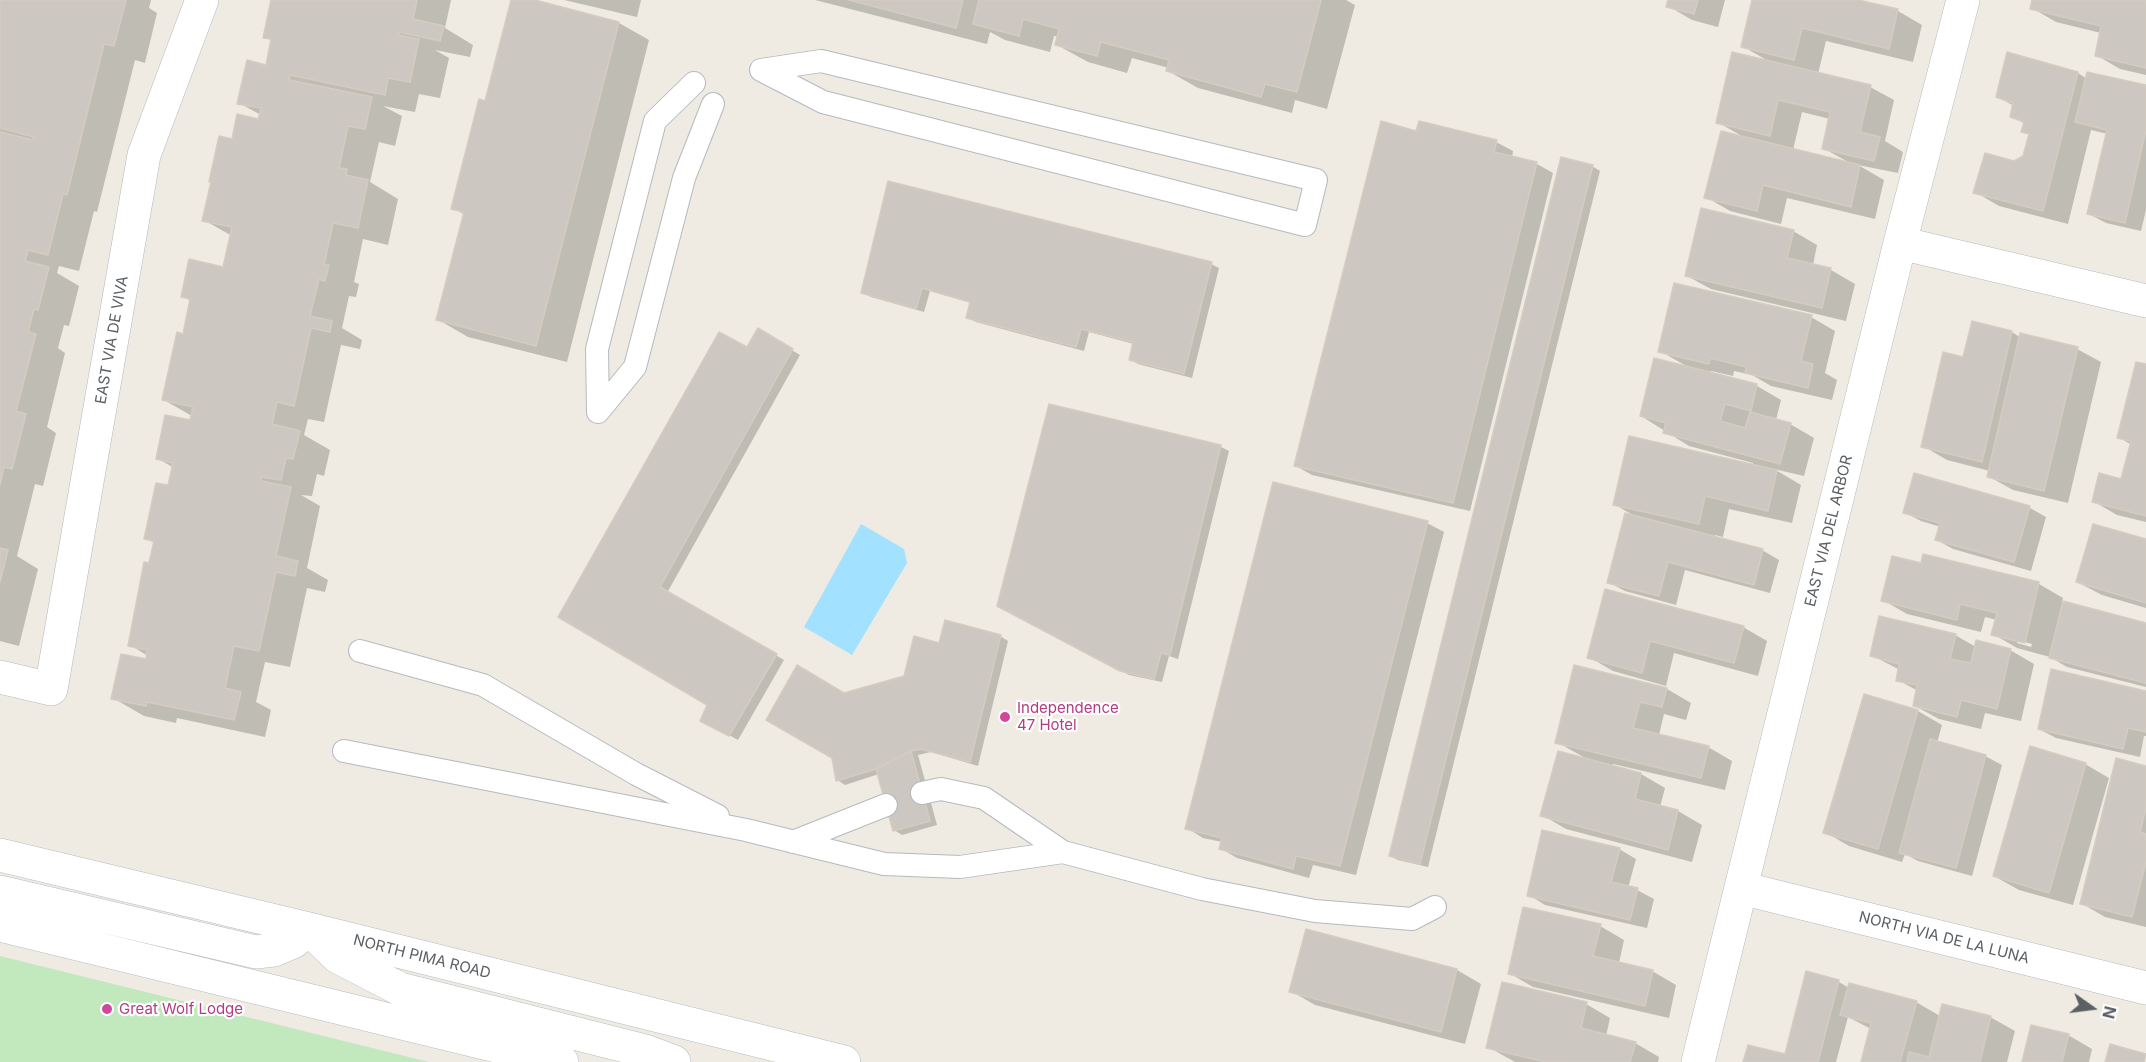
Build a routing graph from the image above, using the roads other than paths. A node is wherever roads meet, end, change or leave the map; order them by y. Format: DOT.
graph roads {
  1 [pos="202,0"];
  2 [pos="1963,0"];
  3 [pos="694,83"];
  4 [pos="713,104"];
  5 [pos="1316,180"];
  6 [pos="1900,243"];
  7 [pos="2146,301"];
  8 [pos="360,651"];
  9 [pos="0,677"];
  10 [pos="344,751"];
  11 [pos="922,793"];
  12 [pos="886,805"];
  13 [pos="746,830"];
  14 [pos="793,842"];
  15 [pos="1063,852"];
  16 [pos="0,855"];
  17 [pos="1741,888"];
  18 [pos="0,892"];
  19 [pos="1435,907"];
  20 [pos="0,925"];
  21 [pos="309,929"];
  22 [pos="2146,988"];
  23 [pos="562,1062"];
  24 [pos="674,1062"];
  25 [pos="844,1062"];
  26 [pos="1698,1062"];
  1 -- 9 [label="street, EAST VIA DE VIVA"];
  2 -- 6 [label="street, EAST VIA DEL ARBOR"];
  3 -- 4 [label="lane"];
  5 -- 5 [label="lane"];
  6 -- 7 [label="street"];
  6 -- 17 [label="street, EAST VIA DEL ARBOR"];
  8 -- 13 [label="lane"];
  10 -- 13 [label="lane"];
  11 -- 15 [label="lane"];
  12 -- 14 [label="lane"];
  13 -- 14 [label="lane"];
  14 -- 15 [label="lane"];
  15 -- 19 [label="lane"];
  16 -- 21 [label="street, NORTH PIMA ROAD"];
  17 -- 22 [label="street, NORTH VIA DE LA LUNA"];
  17 -- 26 [label="street, EAST VIA DEL ARBOR"];
  18 -- 21 [label="street"];
  20 -- 23 [label="street"];
  21 -- 24 [label="street"];
  21 -- 25 [label="street, NORTH PIMA ROAD"];
}
